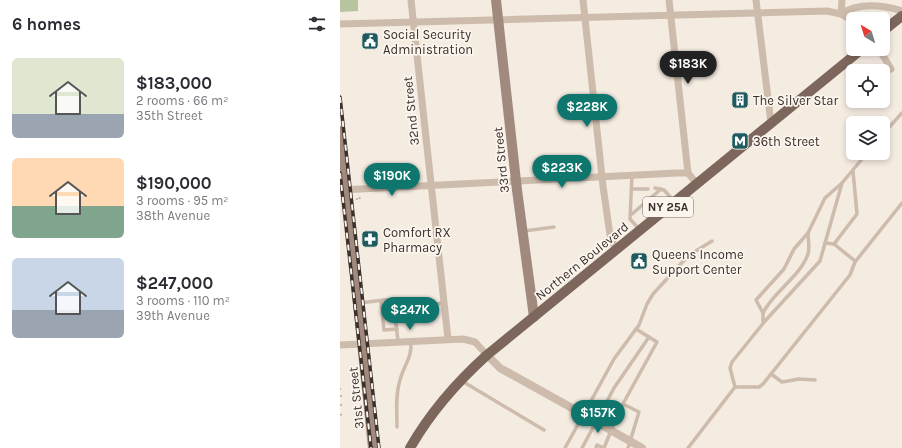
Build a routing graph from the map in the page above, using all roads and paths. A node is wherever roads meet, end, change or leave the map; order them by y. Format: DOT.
graph roads {
  1 [pos="411,0"];
  2 [pos="496,0"];
  3 [pos="583,0"];
  4 [pos="669,0"];
  5 [pos="756,0"];
  6 [pos="842,0"];
  7 [pos="902,11"];
  8 [pos="757,12"];
  9 [pos="841,14"];
  10 [pos="671,15"];
  11 [pos="902,16"];
  12 [pos="584,17"];
  13 [pos="846,17"];
  14 [pos="498,19"];
  15 [pos="413,22"];
  16 [pos="340,24"];
  17 [pos="890,25"];
  18 [pos="853,56"];
  19 [pos="883,56"];
  20 [pos="891,69"];
  21 [pos="902,112"];
  22 [pos="771,123"];
  23 [pos="890,126"];
  24 [pos="340,131"];
  25 [pos="861,160"];
  26 [pos="852,171"];
  27 [pos="688,173"];
  28 [pos="632,175"];
  29 [pos="602,177"];
  30 [pos="516,182"];
  31 [pos="842,183"];
  32 [pos="697,184"];
  33 [pos="431,186"];
  34 [pos="648,188"];
  35 [pos="655,188"];
  36 [pos="632,189"];
  37 [pos="661,189"];
  38 [pos="343,190"];
  39 [pos="359,196"];
  40 [pos="356,199"];
  41 [pos="648,200"];
  42 [pos="674,202"];
  43 [pos="902,203"];
  44 [pos="632,214"];
  45 [pos="660,214"];
  46 [pos="554,226"];
  47 [pos="640,230"];
  48 [pos="523,231"];
  49 [pos="808,233"];
  50 [pos="712,241"];
  51 [pos="825,243"];
  52 [pos="834,244"];
  53 [pos="616,250"];
  54 [pos="855,261"];
  55 [pos="380,301"];
  56 [pos="359,303"];
  57 [pos="444,303"];
  58 [pos="434,304"];
  59 [pos="763,313"];
  60 [pos="534,317"];
  61 [pos="763,322"];
  62 [pos="397,329"];
  63 [pos="636,329"];
  64 [pos="649,337"];
  65 [pos="448,339"];
  66 [pos="411,340"];
  67 [pos="398,341"];
  68 [pos="363,343"];
  69 [pos="340,345"];
  70 [pos="487,355"];
  71 [pos="771,374"];
  72 [pos="461,380"];
  73 [pos="815,380"];
  74 [pos="735,387"];
  75 [pos="623,404"];
  76 [pos="343,414"];
  77 [pos="340,415"];
  78 [pos="398,427"];
  79 [pos="544,430"];
  80 [pos="374,448"];
  81 [pos="410,448"];
  82 [pos="565,448"];
  83 [pos="582,448"];
  84 [pos="596,448"];
  85 [pos="604,448"];
  86 [pos="628,448"];
  87 [pos="642,448"];
  88 [pos="688,448"];
  1 -- 15 [label="street, 32nd Street"];
  2 -- 14 [label="main road, 33rd Street"];
  3 -- 12 [label="street"];
  4 -- 10 [label="street"];
  5 -- 8 [label="street"];
  6 -- 9 [label="street"];
  7 -- 9 [label="street"];
  8 -- 9 [label="street"];
  8 -- 10 [label="street"];
  8 -- 22 [label="street"];
  9 -- 13 [label="street"];
  10 -- 12 [label="street"];
  10 -- 27 [label="street"];
  11 -- 17 [label="main road"];
  12 -- 14 [label="street"];
  12 -- 29 [label="street"];
  14 -- 15 [label="street"];
  14 -- 30 [label="main road, 33rd Street"];
  15 -- 16 [label="street"];
  15 -- 33 [label="street, 32nd Street"];
  18 -- 22 [label="main road, Northern Boulevard / NY 25A"];
  19 -- 20 [label="street"];
  21 -- 23 [label="lane"];
  22 -- 32 [label="main road, Northern Boulevard / NY 25A"];
  24 -- 38 [label="main road, 31st Street"];
  25 -- 26 [label="lane"];
  26 -- 31 [label="lane"];
  26 -- 52 [label="lane"];
  27 -- 28 [label="street"];
  27 -- 32 [label="street"];
  28 -- 29 [label="street"];
  28 -- 36 [label="lane"];
  29 -- 30 [label="street"];
  29 -- 53 [label="street"];
  30 -- 33 [label="street"];
  30 -- 48 [label="main road, 33rd Street"];
  31 -- 49 [label="lane"];
  31 -- 51 [label="lane"];
  32 -- 42 [label="main road, Northern Boulevard / NY 25A"];
  33 -- 38 [label="street"];
  33 -- 57 [label="street, 32nd Street"];
  34 -- 36 [label="lane"];
  35 -- 37 [label="lane"];
  36 -- 44 [label="lane"];
  37 -- 41 [label="lane"];
  37 -- 42 [label="lane"];
  38 -- 56 [label="main road, 31st Street"];
  39 -- 40 [label="path"];
  41 -- 44 [label="lane"];
  41 -- 45 [label="lane"];
  42 -- 45 [label="main road, Northern Boulevard / NY 25A"];
  43 -- 54 [label="lane"];
  44 -- 47 [label="lane"];
  45 -- 47 [label="main road, Northern Boulevard / NY 25A"];
  46 -- 48 [label="lane"];
  47 -- 53 [label="main road, Northern Boulevard / NY 25A"];
  48 -- 60 [label="main road, 33rd Street"];
  49 -- 59 [label="lane"];
  49 -- 59 [label="lane"];
  50 -- 63 [label="lane"];
  51 -- 52 [label="lane"];
  51 -- 61 [label="lane"];
  52 -- 54 [label="lane"];
  53 -- 60 [label="main road, Northern Boulevard / NY 25A"];
  54 -- 71 [label="lane"];
  55 -- 56 [label="lane"];
  55 -- 62 [label="lane"];
  55 -- 62 [label="lane"];
  56 -- 68 [label="main road, 31st Street"];
  57 -- 58 [label="lane"];
  57 -- 65 [label="street, 32nd Street"];
  59 -- 61 [label="lane"];
  60 -- 70 [label="main road, Northern Boulevard / NY 25A"];
  61 -- 74 [label="lane"];
  62 -- 67 [label="lane"];
  63 -- 64 [label="lane"];
  63 -- 82 [label="lane"];
  64 -- 75 [label="lane"];
  64 -- 83 [label="lane"];
  65 -- 66 [label="street"];
  65 -- 70 [label="street"];
  66 -- 67 [label="street"];
  66 -- 78 [label="lane"];
  67 -- 68 [label="street"];
  68 -- 69 [label="street"];
  68 -- 80 [label="main road, 31st Street"];
  70 -- 72 [label="main road, Northern Boulevard / NY 25A"];
  70 -- 87 [label="street, bridge"];
  71 -- 73 [label="lane"];
  71 -- 74 [label="lane"];
  72 -- 79 [label="lane"];
  72 -- 81 [label="main road, Northern Boulevard / NY 25A"];
  74 -- 88 [label="lane"];
  75 -- 85 [label="lane"];
  75 -- 86 [label="lane"];
  76 -- 77 [label="path"];
  84 -- 85 [label="lane"];
}
